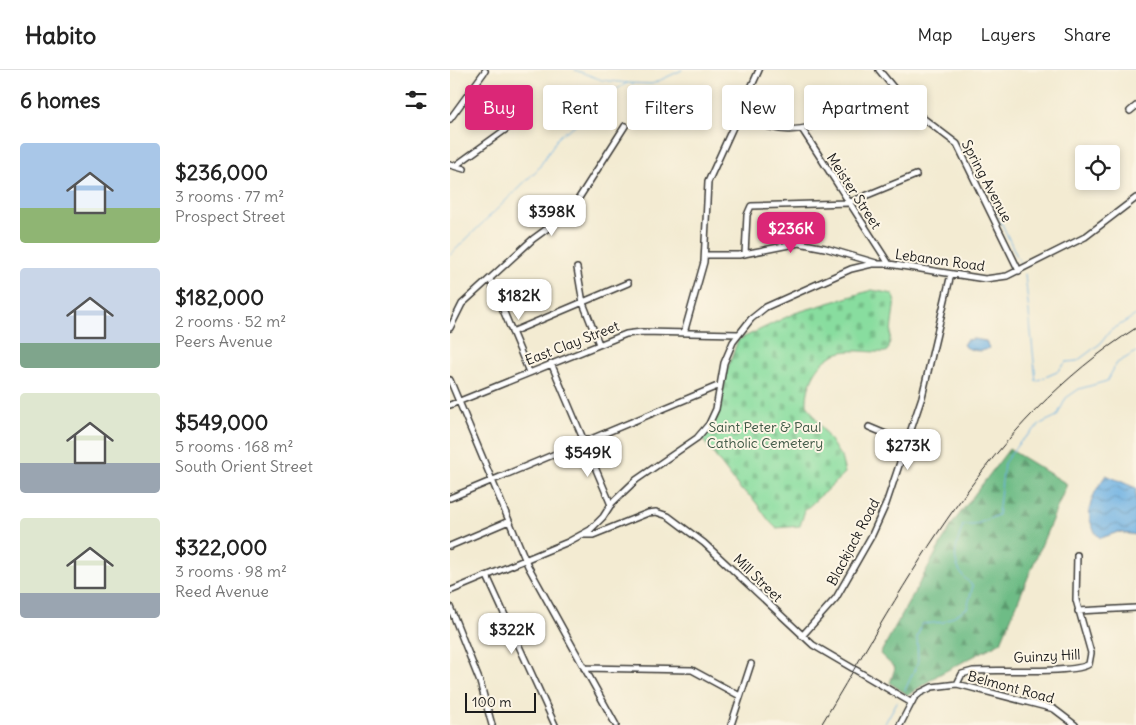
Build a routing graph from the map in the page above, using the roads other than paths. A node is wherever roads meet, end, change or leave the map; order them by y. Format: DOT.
graph roads {
  1 [pos="759,70"];
  2 [pos="879,70"];
  3 [pos="485,71"];
  4 [pos="752,85"];
  5 [pos="1136,106"];
  6 [pos="1130,111"];
  7 [pos="450,119"];
  8 [pos="626,126"];
  9 [pos="794,128"];
  10 [pos="802,129"];
  11 [pos="505,130"];
  12 [pos="731,130"];
  13 [pos="453,166"];
  14 [pos="464,169"];
  15 [pos="916,175"];
  16 [pos="1136,198"];
  17 [pos="849,203"];
  18 [pos="745,254"];
  19 [pos="705,255"];
  20 [pos="878,264"];
  21 [pos="889,264"];
  22 [pos="577,268"];
  23 [pos="1020,271"];
  24 [pos="951,274"];
  25 [pos="490,279"];
  26 [pos="628,283"];
  27 [pos="583,303"];
  28 [pos="450,328"];
  29 [pos="512,332"];
  30 [pos="684,333"];
  31 [pos="738,334"];
  32 [pos="598,344"];
  33 [pos="551,363"];
  34 [pos="529,372"];
  35 [pos="450,380"];
  36 [pos="720,385"];
  37 [pos="459,401"];
  38 [pos="450,405"];
  39 [pos="869,427"];
  40 [pos="584,443"];
  41 [pos="908,443"];
  42 [pos="492,481"];
  43 [pos="450,498"];
  44 [pos="611,505"];
  45 [pos="509,521"];
  46 [pos="581,535"];
  47 [pos="450,546"];
  48 [pos="1077,555"];
  49 [pos="526,561"];
  50 [pos="487,576"];
  51 [pos="450,591"];
  52 [pos="450,607"];
  53 [pos="1136,608"];
  54 [pos="1078,611"];
  55 [pos="802,636"];
  56 [pos="751,664"];
  57 [pos="584,668"];
  58 [pos="957,684"];
  59 [pos="740,696"];
  60 [pos="912,703"];
  61 [pos="492,725"];
  62 [pos="555,725"];
  63 [pos="616,725"];
  64 [pos="731,725"];
  65 [pos="900,725"];
  66 [pos="1075,725"];
  1 -- 4 [label="street"];
  2 -- 23 [label="street, Spring Avenue"];
  3 -- 7 [label="street"];
  5 -- 6 [label="street"];
  8 -- 25 [label="street"];
  9 -- 10 [label="street"];
  10 -- 17 [label="street, Meister Street"];
  11 -- 13 [label="street"];
  12 -- 19 [label="street"];
  13 -- 14 [label="street"];
  15 -- 17 [label="street"];
  16 -- 23 [label="street, Lebanon Road"];
  17 -- 18 [label="street"];
  17 -- 21 [label="street, Meister Street"];
  18 -- 19 [label="street"];
  18 -- 20 [label="street"];
  19 -- 30 [label="street"];
  20 -- 21 [label="street, Lebanon Road"];
  20 -- 31 [label="street, Lebanon Road"];
  21 -- 24 [label="street, Lebanon Road"];
  22 -- 27 [label="street"];
  23 -- 24 [label="street, Lebanon Road"];
  24 -- 41 [label="street, Blackjack Road"];
  25 -- 28 [label="street"];
  25 -- 29 [label="street"];
  26 -- 27 [label="street"];
  27 -- 29 [label="street"];
  27 -- 32 [label="street"];
  29 -- 34 [label="street"];
  30 -- 31 [label="street, East Clay Street"];
  30 -- 32 [label="street, East Clay Street"];
  31 -- 36 [label="street, Lebanon Road"];
  32 -- 33 [label="street, East Clay Street"];
  33 -- 34 [label="street, East Clay Street"];
  33 -- 40 [label="street"];
  34 -- 37 [label="street, East Clay Street"];
  35 -- 37 [label="street"];
  36 -- 40 [label="street"];
  36 -- 44 [label="street, Lebanon Road"];
  37 -- 38 [label="street, East Clay Street"];
  37 -- 42 [label="street"];
  39 -- 41 [label="street"];
  40 -- 42 [label="street"];
  40 -- 44 [label="street"];
  41 -- 55 [label="street, Blackjack Road"];
  42 -- 43 [label="street"];
  42 -- 45 [label="street"];
  44 -- 46 [label="street, Lebanon Road"];
  45 -- 47 [label="street"];
  45 -- 49 [label="street"];
  46 -- 49 [label="street"];
  46 -- 55 [label="street, Mill Street"];
  48 -- 54 [label="street, Guinzy Hill"];
  49 -- 50 [label="street"];
  49 -- 57 [label="street"];
  50 -- 51 [label="street"];
  50 -- 62 [label="street"];
  52 -- 61 [label="street"];
  53 -- 54 [label="street"];
  54 -- 58 [label="street, Guinzy Hill"];
  55 -- 60 [label="street, Mill Street"];
  56 -- 59 [label="street"];
  57 -- 59 [label="street"];
  57 -- 63 [label="street"];
  58 -- 60 [label="street, Belmont Road"];
  58 -- 66 [label="street, Belmont Road"];
  59 -- 64 [label="street"];
  60 -- 65 [label="street"];
}
